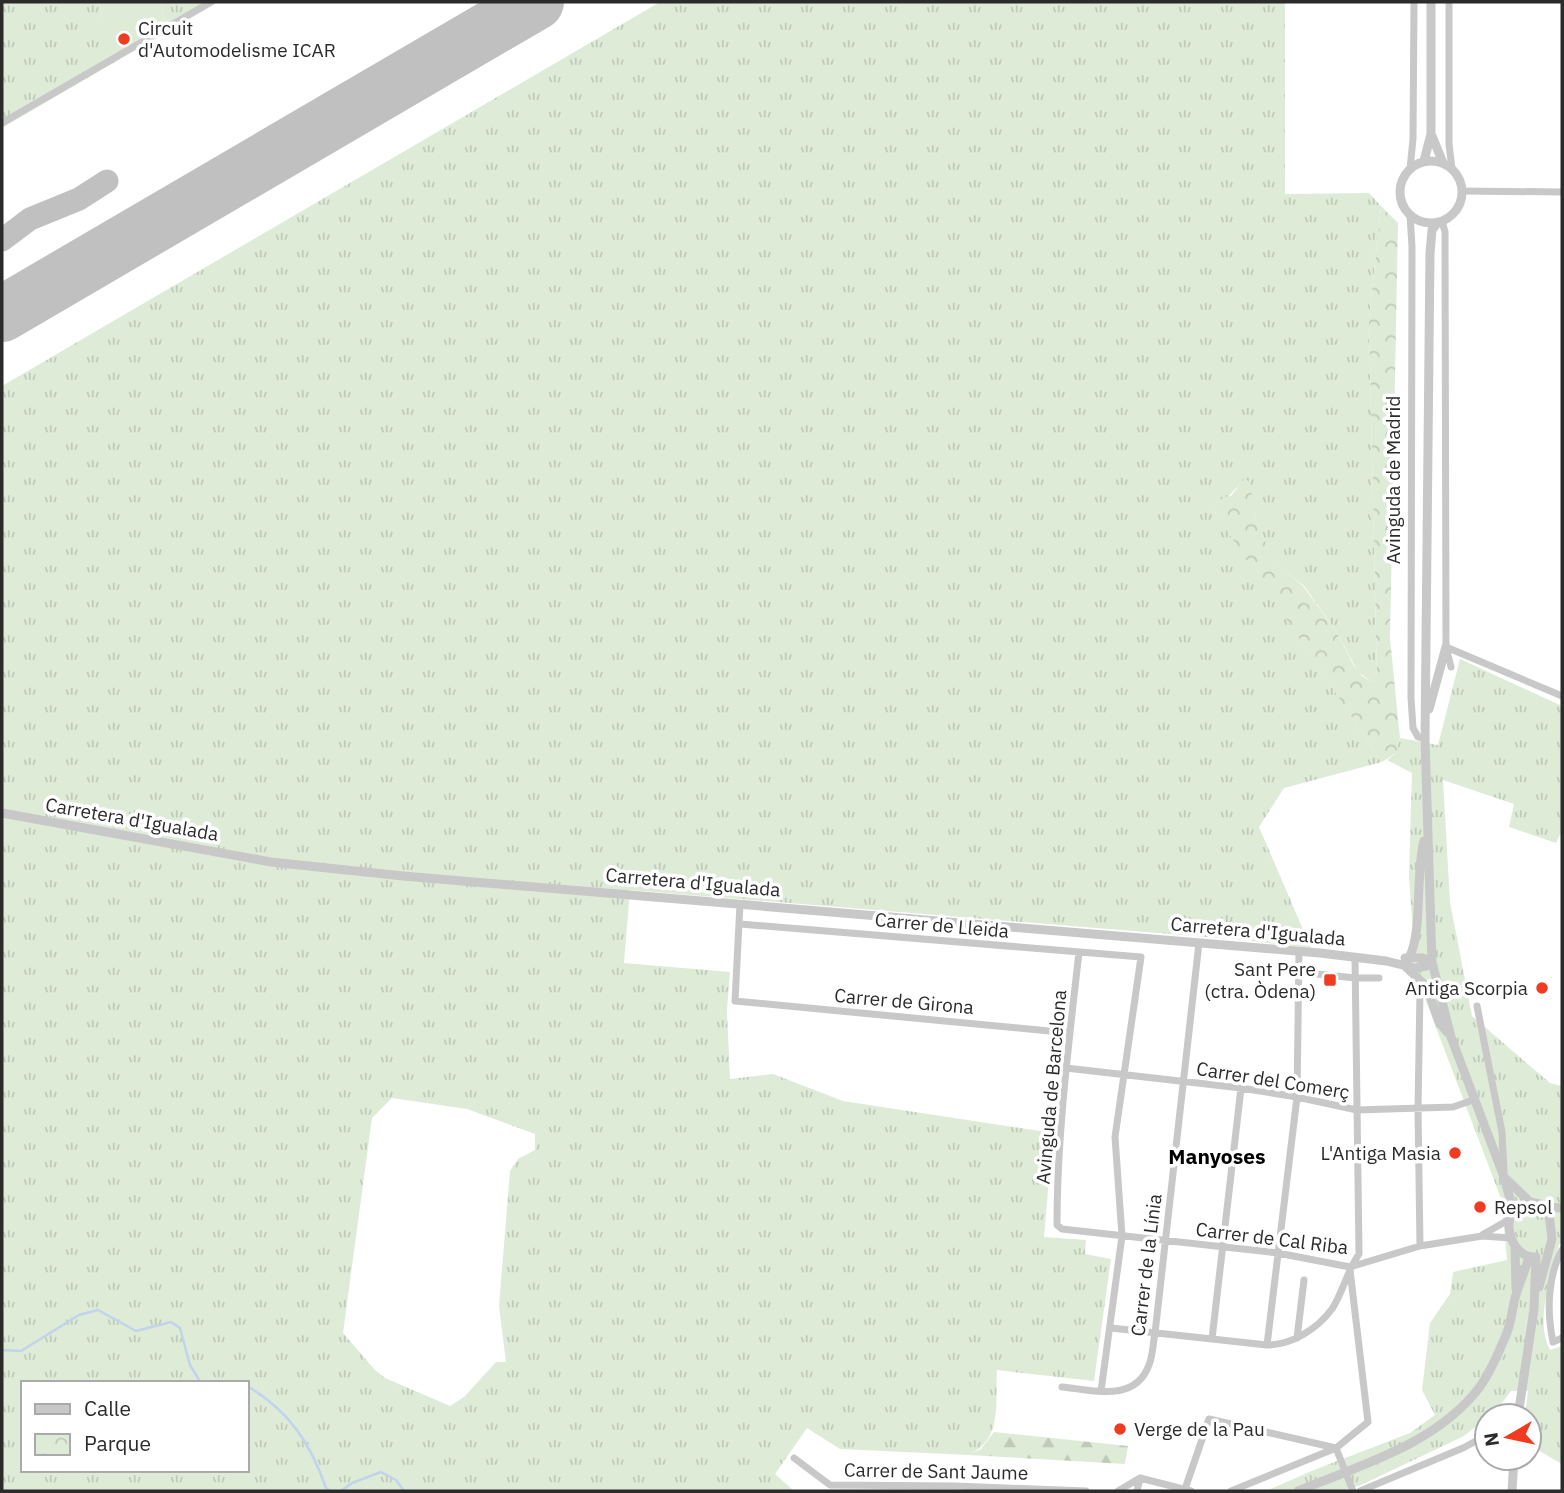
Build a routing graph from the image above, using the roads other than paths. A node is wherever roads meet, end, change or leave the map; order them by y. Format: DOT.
graph roads {
  1 [pos="211,2"];
  2 [pos="1414,2"];
  3 [pos="1431,2"];
  4 [pos="1449,2"];
  5 [pos="2,123"];
  6 [pos="1431,134"];
  7 [pos="1424,162"];
  8 [pos="1447,166"];
  9 [pos="1410,169"];
  10 [pos="1462,191"];
  11 [pos="1562,192"];
  12 [pos="1410,215"];
  13 [pos="1420,221"];
  14 [pos="1440,222"];
  15 [pos="1430,253"];
  16 [pos="1446,647"];
  17 [pos="1451,667"];
  18 [pos="1562,696"];
  19 [pos="1425,721"];
  20 [pos="1425,739"];
  21 [pos="2,813"];
  22 [pos="1427,829"];
  23 [pos="740,904"];
  24 [pos="740,923"];
  25 [pos="1199,943"];
  26 [pos="1299,951"];
  27 [pos="1079,952"];
  28 [pos="1355,957"];
  29 [pos="1432,962"];
  30 [pos="1409,964"];
  31 [pos="1298,972"];
  32 [pos="1355,978"];
  33 [pos="1379,978"];
  34 [pos="1416,978"];
  35 [pos="1477,1006"];
  36 [pos="1070,1033"];
  37 [pos="1451,1037"];
  38 [pos="1066,1068"];
  39 [pos="1124,1075"];
  40 [pos="1183,1082"];
  41 [pos="1241,1088"];
  42 [pos="1297,1097"];
  43 [pos="1473,1100"];
  44 [pos="1418,1109"];
  45 [pos="1357,1110"];
  46 [pos="1504,1177"];
  47 [pos="1530,1202"];
  48 [pos="1545,1207"];
  49 [pos="1562,1208"];
  50 [pos="1511,1215"];
  51 [pos="1057,1225"];
  52 [pos="1562,1231"];
  53 [pos="1122,1236"];
  54 [pos="1482,1236"];
  55 [pos="1165,1241"];
  56 [pos="1513,1242"];
  57 [pos="1550,1242"];
  58 [pos="1221,1246"];
  59 [pos="1420,1246"];
  60 [pos="1562,1251"];
  61 [pos="1278,1253"];
  62 [pos="1532,1257"];
  63 [pos="1350,1267"];
  64 [pos="1304,1280"];
  65 [pos="1516,1295"];
  66 [pos="1534,1309"];
  67 [pos="1111,1328"];
  68 [pos="1155,1333"];
  69 [pos="1297,1338"];
  70 [pos="1562,1338"];
  71 [pos="1212,1339"];
  72 [pos="1267,1345"];
  73 [pos="1062,1387"];
  74 [pos="1101,1391"];
  75 [pos="1520,1402"];
  76 [pos="1473,1443"];
  77 [pos="1336,1448"];
  78 [pos="794,1458"];
  79 [pos="1513,1472"];
  80 [pos="1140,1478"];
  81 [pos="1188,1490"];
  82 [pos="1086,1491"];
  83 [pos="1118,1491"];
  84 [pos="1137,1491"];
  85 [pos="1231,1491"];
  86 [pos="1298,1491"];
  87 [pos="1353,1491"];
  88 [pos="1360,1491"];
  89 [pos="1512,1491"];
  1 -- 5 [label="street"];
  2 -- 9 [label="street"];
  3 -- 6 [label="street"];
  4 -- 8 [label="street"];
  6 -- 7 [label="street"];
  6 -- 8 [label="street"];
  7 -- 8 [label="street"];
  7 -- 9 [label="street"];
  8 -- 10 [label="street"];
  9 -- 12 [label="street"];
  10 -- 11 [label="street"];
  10 -- 14 [label="street"];
  12 -- 13 [label="street"];
  12 -- 20 [label="street, Avinguda de Madrid"];
  13 -- 14 [label="street"];
  13 -- 15 [label="street, Avinguda de Madrid"];
  14 -- 15 [label="street, Avinguda de Madrid"];
  14 -- 16 [label="street"];
  15 -- 19 [label="street, Avinguda de Madrid"];
  16 -- 17 [label="street"];
  16 -- 18 [label="street"];
  16 -- 19 [label="street"];
  19 -- 20 [label="street, Avinguda de Madrid"];
  20 -- 22 [label="street, Avinguda de Madrid"];
  21 -- 23 [label="street, Carretera d'Igualada"];
  22 -- 29 [label="street, Avinguda de Madrid"];
  22 -- 30 [label="street"];
  23 -- 24 [label="street"];
  23 -- 25 [label="street, Carretera d'Igualada"];
  24 -- 27 [label="street, Carrer de Lleida"];
  24 -- 36 [label="street, Carrer de Girona"];
  25 -- 26 [label="street, Carretera d'Igualada"];
  25 -- 40 [label="street, Carrer de la Línia"];
  26 -- 28 [label="street, Carretera d'Igualada"];
  26 -- 31 [label="street"];
  27 -- 36 [label="street, Avinguda de Barcelona"];
  27 -- 39 [label="street, Carrer de Lleida"];
  28 -- 30 [label="street, Carretera d'Igualada"];
  28 -- 32 [label="street"];
  29 -- 30 [label="street, Carretera d'Igualada"];
  29 -- 37 [label="street, Avinguda de Madrid"];
  30 -- 34 [label="street"];
  31 -- 32 [label="street"];
  31 -- 42 [label="street"];
  32 -- 33 [label="street"];
  32 -- 45 [label="street"];
  34 -- 37 [label="street"];
  34 -- 44 [label="street"];
  35 -- 46 [label="street"];
  36 -- 38 [label="street, Avinguda de Barcelona"];
  37 -- 43 [label="street"];
  38 -- 39 [label="street, Carrer del Comerç"];
  38 -- 51 [label="street, Avinguda de Barcelona"];
  39 -- 40 [label="street, Carrer del Comerç"];
  39 -- 53 [label="street"];
  40 -- 41 [label="street, Carrer del Comerç"];
  40 -- 55 [label="street, Carrer de la Línia"];
  41 -- 42 [label="street, Carrer del Comerç"];
  41 -- 58 [label="street"];
  42 -- 45 [label="street, Carrer del Comerç"];
  42 -- 61 [label="street"];
  43 -- 44 [label="street, Carrer del Comerç"];
  43 -- 46 [label="street"];
  44 -- 45 [label="street, Carrer del Comerç"];
  44 -- 59 [label="street"];
  45 -- 63 [label="street"];
  46 -- 47 [label="street"];
  46 -- 50 [label="street"];
  47 -- 48 [label="street"];
  47 -- 50 [label="street"];
  48 -- 49 [label="street"];
  48 -- 57 [label="street"];
  50 -- 54 [label="street, Carrer de Cal Riba"];
  50 -- 56 [label="street"];
  51 -- 53 [label="street, Carrer de Cal Riba"];
  52 -- 57 [label="street"];
  53 -- 55 [label="street, Carrer de Cal Riba"];
  53 -- 67 [label="street"];
  54 -- 56 [label="street, Carrer de Cal Riba"];
  54 -- 59 [label="street, Carrer de Cal Riba"];
  55 -- 58 [label="street, Carrer de Cal Riba"];
  55 -- 68 [label="street, Carrer de la Línia"];
  56 -- 62 [label="street"];
  56 -- 65 [label="street"];
  57 -- 62 [label="street"];
  57 -- 66 [label="street"];
  58 -- 61 [label="street, Carrer de Cal Riba"];
  58 -- 71 [label="street"];
  59 -- 63 [label="street, Carrer de Cal Riba"];
  60 -- 70 [label="street"];
  61 -- 63 [label="street, Carrer de Cal Riba"];
  61 -- 72 [label="street"];
  62 -- 65 [label="street"];
  62 -- 66 [label="street"];
  63 -- 69 [label="street"];
  63 -- 77 [label="street"];
  64 -- 69 [label="street"];
  65 -- 86 [label="street"];
  66 -- 75 [label="street"];
  67 -- 68 [label="street"];
  67 -- 74 [label="street"];
  68 -- 71 [label="street"];
  68 -- 74 [label="street, Carrer de la Línia"];
  69 -- 72 [label="street"];
  71 -- 72 [label="street"];
  73 -- 74 [label="street, Carrer de la Línia"];
  76 -- 88 [label="street"];
  77 -- 81 [label="street"];
  77 -- 85 [label="street"];
  77 -- 87 [label="street, bridge"];
  78 -- 82 [label="street, Carrer de Sant Jaume"];
  79 -- 89 [label="street"];
  80 -- 81 [label="street"];
  80 -- 83 [label="street"];
  80 -- 84 [label="street"];
}
